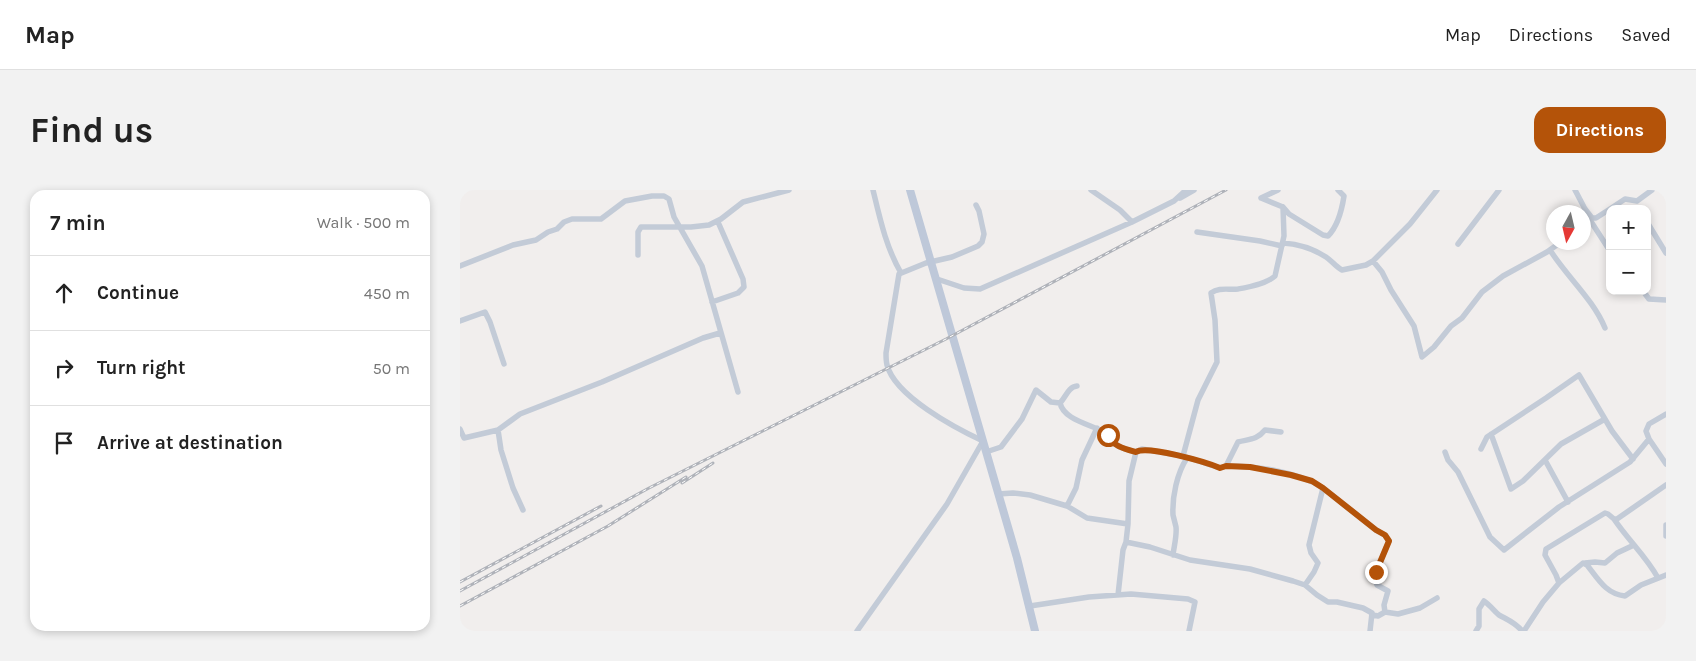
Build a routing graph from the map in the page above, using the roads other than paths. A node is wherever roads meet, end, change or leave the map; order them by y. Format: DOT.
graph roads {
  1 [pos="789,190"];
  2 [pos="873,190"];
  3 [pos="910,190"];
  4 [pos="1091,190"];
  5 [pos="1186,190"];
  6 [pos="1194,190"];
  7 [pos="1278,190"];
  8 [pos="1338,190"];
  9 [pos="1437,190"];
  10 [pos="1499,190"];
  11 [pos="1575,190"];
  12 [pos="1652,190"];
  13 [pos="1632,200"];
  14 [pos="1174,201"];
  15 [pos="976,205"];
  16 [pos="1583,205"];
  17 [pos="1616,205"];
  18 [pos="1635,205"];
  19 [pos="1283,207"];
  20 [pos="1606,212"];
  21 [pos="1591,219"];
  22 [pos="718,222"];
  23 [pos="1132,222"];
  24 [pos="682,227"];
  25 [pos="1651,229"];
  26 [pos="1197,232"];
  27 [pos="1282,244"];
  28 [pos="1458,244"];
  29 [pos="1550,250"];
  30 [pos="1609,250"];
  31 [pos="1666,253"];
  32 [pos="638,254"];
  33 [pos="931,261"];
  34 [pos="1373,261"];
  35 [pos="460,266"];
  36 [pos="902,273"];
  37 [pos="937,279"];
  38 [pos="1646,295"];
  39 [pos="1666,300"];
  40 [pos="712,302"];
  41 [pos="460,321"];
  42 [pos="1605,328"];
  43 [pos="720,333"];
  44 [pos="504,364"];
  45 [pos="1077,386"];
  46 [pos="738,392"];
  47 [pos="1060,403"];
  48 [pos="1666,414"];
  49 [pos="1605,419"];
  50 [pos="1097,428"];
  51 [pos="460,429"];
  52 [pos="498,430"];
  53 [pos="1281,432"];
  54 [pos="1491,434"];
  55 [pos="1649,439"];
  56 [pos="982,440"];
  57 [pos="1481,449"];
  58 [pos="986,452"];
  59 [pos="1136,452"];
  60 [pos="1445,452"];
  61 [pos="1185,457"];
  62 [pos="1633,459"];
  63 [pos="1545,460"];
  64 [pos="1666,464"];
  65 [pos="1226,466"];
  66 [pos="1666,485"];
  67 [pos="1323,488"];
  68 [pos="998,494"];
  69 [pos="1568,502"];
  70 [pos="1067,506"];
  71 [pos="523,510"];
  72 [pos="1614,519"];
  73 [pos="1128,524"];
  74 [pos="1666,525"];
  75 [pos="1666,536"];
  76 [pos="1126,542"];
  77 [pos="1634,545"];
  78 [pos="1173,555"];
  79 [pos="1583,563"];
  80 [pos="1666,575"];
  81 [pos="1658,578"];
  82 [pos="1558,583"];
  83 [pos="1305,585"];
  84 [pos="1118,595"];
  85 [pos="1437,598"];
  86 [pos="1030,606"];
  87 [pos="1386,612"];
  88 [pos="1372,613"];
  89 [pos="857,631"];
  90 [pos="1035,631"];
  91 [pos="1189,631"];
  92 [pos="1370,631"];
  93 [pos="1476,631"];
  94 [pos="1523,631"];
  1 -- 22 [label="street"];
  2 -- 36 [label="street"];
  3 -- 33 [label="main road"];
  4 -- 23 [label="street"];
  5 -- 14 [label="street"];
  6 -- 14 [label="street"];
  7 -- 19 [label="street"];
  8 -- 19 [label="street"];
  9 -- 34 [label="street"];
  10 -- 28 [label="street"];
  11 -- 16 [label="street"];
  12 -- 13 [label="street"];
  13 -- 17 [label="street"];
  13 -- 18 [label="street"];
  14 -- 23 [label="street"];
  15 -- 33 [label="street"];
  19 -- 27 [label="street"];
  20 -- 21 [label="street"];
  21 -- 30 [label="street"];
  22 -- 24 [label="street"];
  22 -- 40 [label="street"];
  23 -- 37 [label="street"];
  24 -- 32 [label="street"];
  24 -- 35 [label="street"];
  24 -- 40 [label="street"];
  25 -- 31 [label="street"];
  26 -- 27 [label="street"];
  27 -- 34 [label="street"];
  27 -- 61 [label="street"];
  29 -- 34 [label="street"];
  29 -- 42 [label="street"];
  33 -- 36 [label="street"];
  33 -- 37 [label="main road"];
  36 -- 56 [label="street"];
  37 -- 56 [label="main road"];
  38 -- 39 [label="street"];
  40 -- 43 [label="street"];
  41 -- 44 [label="street"];
  43 -- 46 [label="street"];
  43 -- 52 [label="street"];
  45 -- 47 [label="street"];
  47 -- 50 [label="street"];
  47 -- 58 [label="street"];
  48 -- 55 [label="street"];
  49 -- 54 [label="street"];
  49 -- 62 [label="street"];
  49 -- 63 [label="street"];
  50 -- 59 [label="street"];
  50 -- 70 [label="street"];
  51 -- 52 [label="street"];
  52 -- 71 [label="street"];
  53 -- 65 [label="street"];
  54 -- 57 [label="street"];
  54 -- 63 [label="street"];
  55 -- 62 [label="street"];
  55 -- 64 [label="street"];
  56 -- 58 [label="main road"];
  56 -- 89 [label="street"];
  58 -- 68 [label="main road"];
  59 -- 61 [label="street"];
  59 -- 73 [label="street"];
  60 -- 69 [label="street"];
  61 -- 65 [label="street"];
  61 -- 78 [label="street"];
  62 -- 69 [label="street"];
  63 -- 69 [label="street"];
  65 -- 67 [label="street"];
  66 -- 72 [label="street"];
  67 -- 83 [label="street"];
  67 -- 87 [label="street"];
  68 -- 70 [label="street"];
  68 -- 86 [label="main road"];
  70 -- 73 [label="street"];
  72 -- 77 [label="street"];
  72 -- 82 [label="street"];
  73 -- 76 [label="street"];
  74 -- 75 [label="street"];
  76 -- 78 [label="street"];
  76 -- 84 [label="street"];
  77 -- 79 [label="street"];
  77 -- 81 [label="street"];
  78 -- 83 [label="street"];
  79 -- 81 [label="street"];
  79 -- 82 [label="street"];
  80 -- 81 [label="street"];
  82 -- 94 [label="street"];
  83 -- 88 [label="street"];
  84 -- 86 [label="street"];
  84 -- 91 [label="street"];
  85 -- 87 [label="street"];
  86 -- 90 [label="main road"];
  87 -- 88 [label="street"];
  88 -- 92 [label="street"];
  93 -- 94 [label="street"];
}
